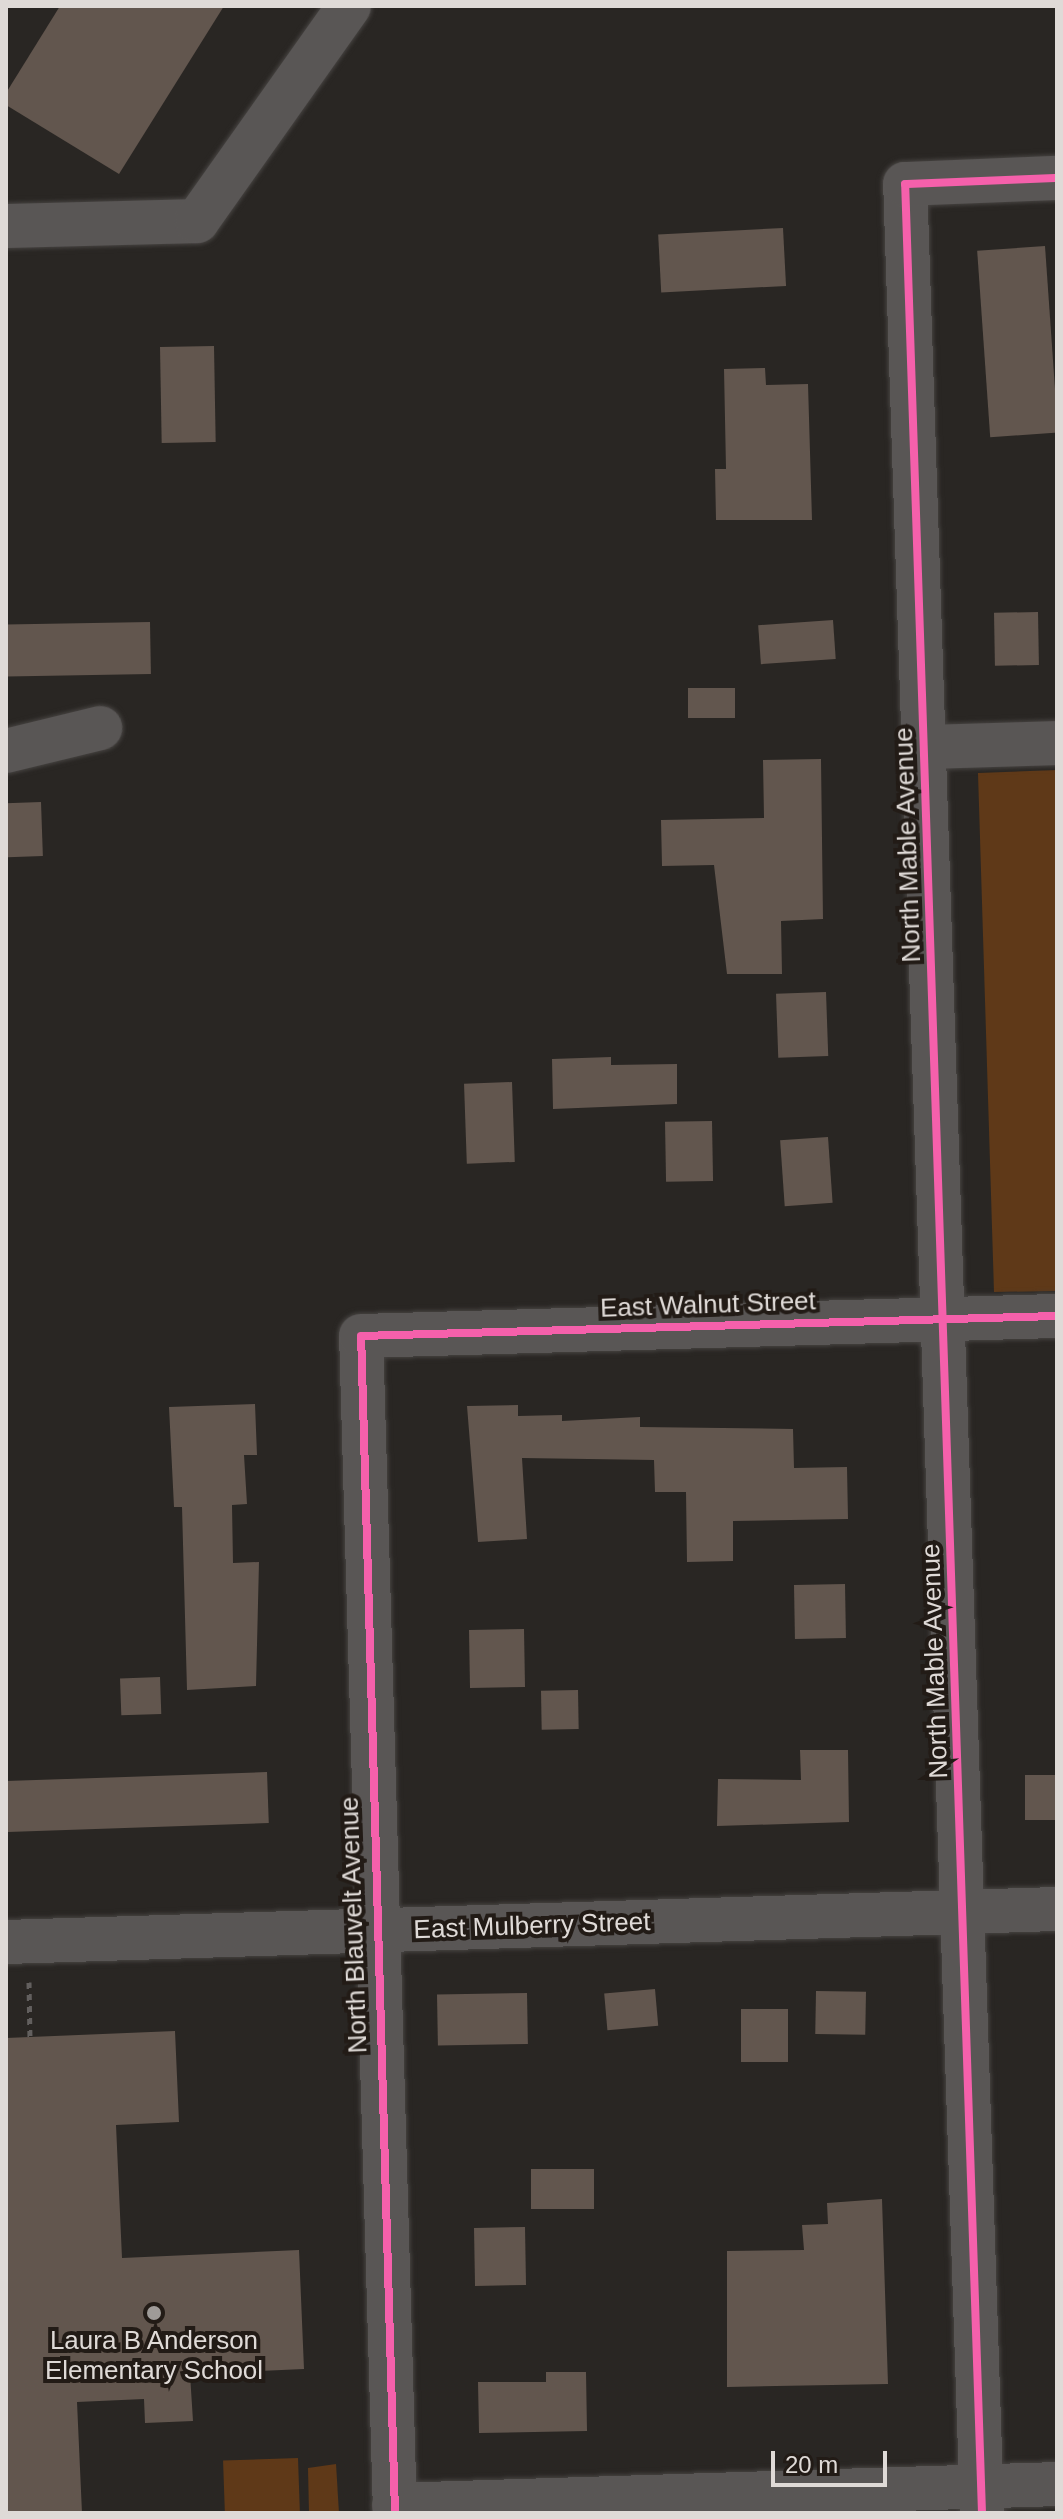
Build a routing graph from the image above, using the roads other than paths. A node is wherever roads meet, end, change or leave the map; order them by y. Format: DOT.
graph roads {
  1 [pos="349,6"];
  2 [pos="1057,178"];
  3 [pos="6,226"];
  4 [pos="100,728"];
  5 [pos="1057,743"];
  6 [pos="925,747"];
  7 [pos="6,751"];
  8 [pos="1057,1316"];
  9 [pos="945,1318"];
  10 [pos="361,1336"];
  11 [pos="1057,1909"];
  12 [pos="962,1912"];
  13 [pos="373,1931"];
  14 [pos="17,1941"];
  15 [pos="1057,2484"];
  16 [pos="981,2500"];
  17 [pos="394,2509"];
  1 -- 3 [label="street"];
  2 -- 6 [label="street, North Mable Avenue"];
  4 -- 7 [label="street"];
  5 -- 6 [label="street"];
  6 -- 9 [label="street, North Mable Avenue"];
  8 -- 9 [label="street, East Walnut Street"];
  9 -- 10 [label="street, East Walnut Street"];
  9 -- 12 [label="street, North Mable Avenue"];
  10 -- 13 [label="street, North Blauvelt Avenue"];
  11 -- 12 [label="street, East Mulberry Street"];
  12 -- 13 [label="street, East Mulberry Street"];
  12 -- 16 [label="street, North Mable Avenue"];
  13 -- 14 [label="street, East Mulberry Street"];
  13 -- 17 [label="street, North Blauvelt Avenue"];
  15 -- 16 [label="street"];
  16 -- 17 [label="street"];
}
